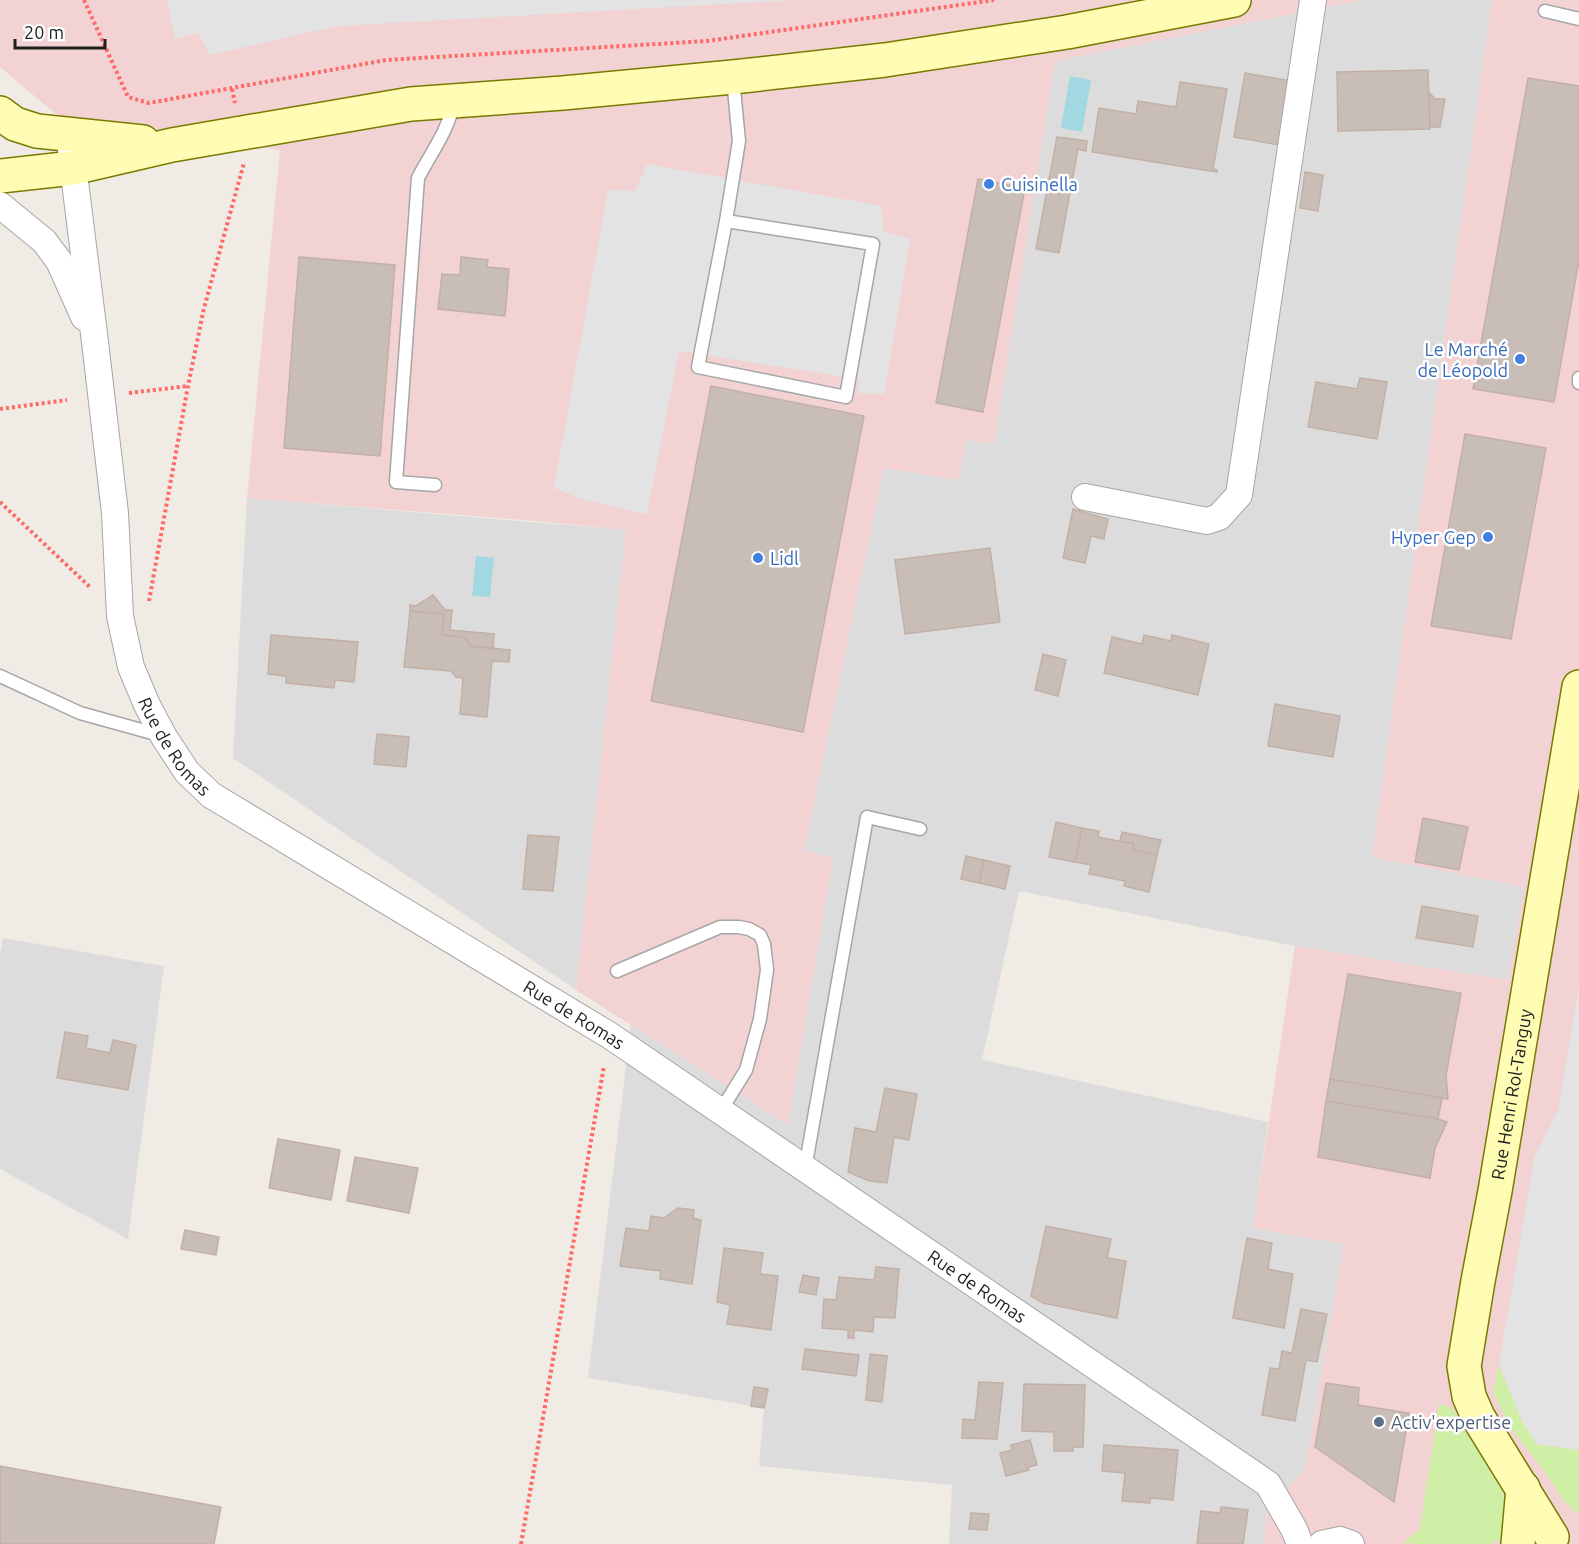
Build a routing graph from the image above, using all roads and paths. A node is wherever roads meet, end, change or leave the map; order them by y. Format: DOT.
graph roads {
  1 [pos="84,0"];
  2 [pos="994,0"];
  3 [pos="1234,0"];
  4 [pos="1312,0"];
  5 [pos="1545,11"];
  6 [pos="1579,19"];
  7 [pos="733,77"];
  8 [pos="232,89"];
  9 [pos="454,101"];
  10 [pos="0,113"];
  11 [pos="244,134"];
  12 [pos="69,135"];
  13 [pos="172,145"];
  14 [pos="73,168"];
  15 [pos="0,176"];
  16 [pos="0,205"];
  17 [pos="726,221"];
  18 [pos="95,342"];
  19 [pos="1579,378"];
  20 [pos="1579,383"];
  21 [pos="188,386"];
  22 [pos="123,393"];
  23 [pos="67,400"];
  24 [pos="0,409"];
  25 [pos="435,485"];
  26 [pos="1085,497"];
  27 [pos="0,502"];
  28 [pos="148,610"];
  29 [pos="120,616"];
  30 [pos="0,676"];
  31 [pos="1579,687"];
  32 [pos="164,737"];
  33 [pos="920,829"];
  34 [pos="616,970"];
  35 [pos="609,1035"];
  36 [pos="720,1112"];
  37 [pos="805,1169"];
  38 [pos="1523,1488"];
  39 [pos="1562,1540"];
  40 [pos="521,1544"];
  41 [pos="1300,1544"];
  42 [pos="1322,1544"];
  43 [pos="1351,1544"];
  44 [pos="1519,1544"];
  1 -- 8 [label="path"];
  2 -- 8 [label="path"];
  3 -- 7 [label="main road"];
  4 -- 26 [label="street"];
  5 -- 6 [label="lane"];
  7 -- 9 [label="main road"];
  7 -- 17 [label="lane"];
  8 -- 11 [label="path"];
  9 -- 11 [label="main road"];
  9 -- 25 [label="lane"];
  10 -- 12 [label="main road"];
  11 -- 13 [label="main road"];
  11 -- 21 [label="path"];
  12 -- 13 [label="main road"];
  12 -- 14 [label="street, Rue de Romas"];
  13 -- 14 [label="main road"];
  14 -- 15 [label="main road"];
  14 -- 18 [label="street, Rue de Romas"];
  16 -- 18 [label="street"];
  17 -- 17 [label="lane"];
  18 -- 29 [label="street, Rue de Romas"];
  19 -- 20 [label="lane"];
  21 -- 22 [label="path"];
  21 -- 28 [label="path"];
  23 -- 24 [label="path"];
  27 -- 29 [label="path"];
  29 -- 32 [label="street, Rue de Romas"];
  30 -- 32 [label="lane"];
  31 -- 38 [label="main road, Rue Henri Rol-Tanguy"];
  32 -- 35 [label="street, Rue de Romas"];
  33 -- 37 [label="lane"];
  34 -- 36 [label="lane"];
  35 -- 36 [label="street, Rue de Romas"];
  35 -- 40 [label="path"];
  36 -- 37 [label="street, Rue de Romas"];
  37 -- 41 [label="street, Rue de Romas"];
  38 -- 39 [label="main road, Rue Henri Rol-Tanguy"];
  38 -- 44 [label="main road"];
  39 -- 44 [label="main road"];
  42 -- 43 [label="street"];
}
